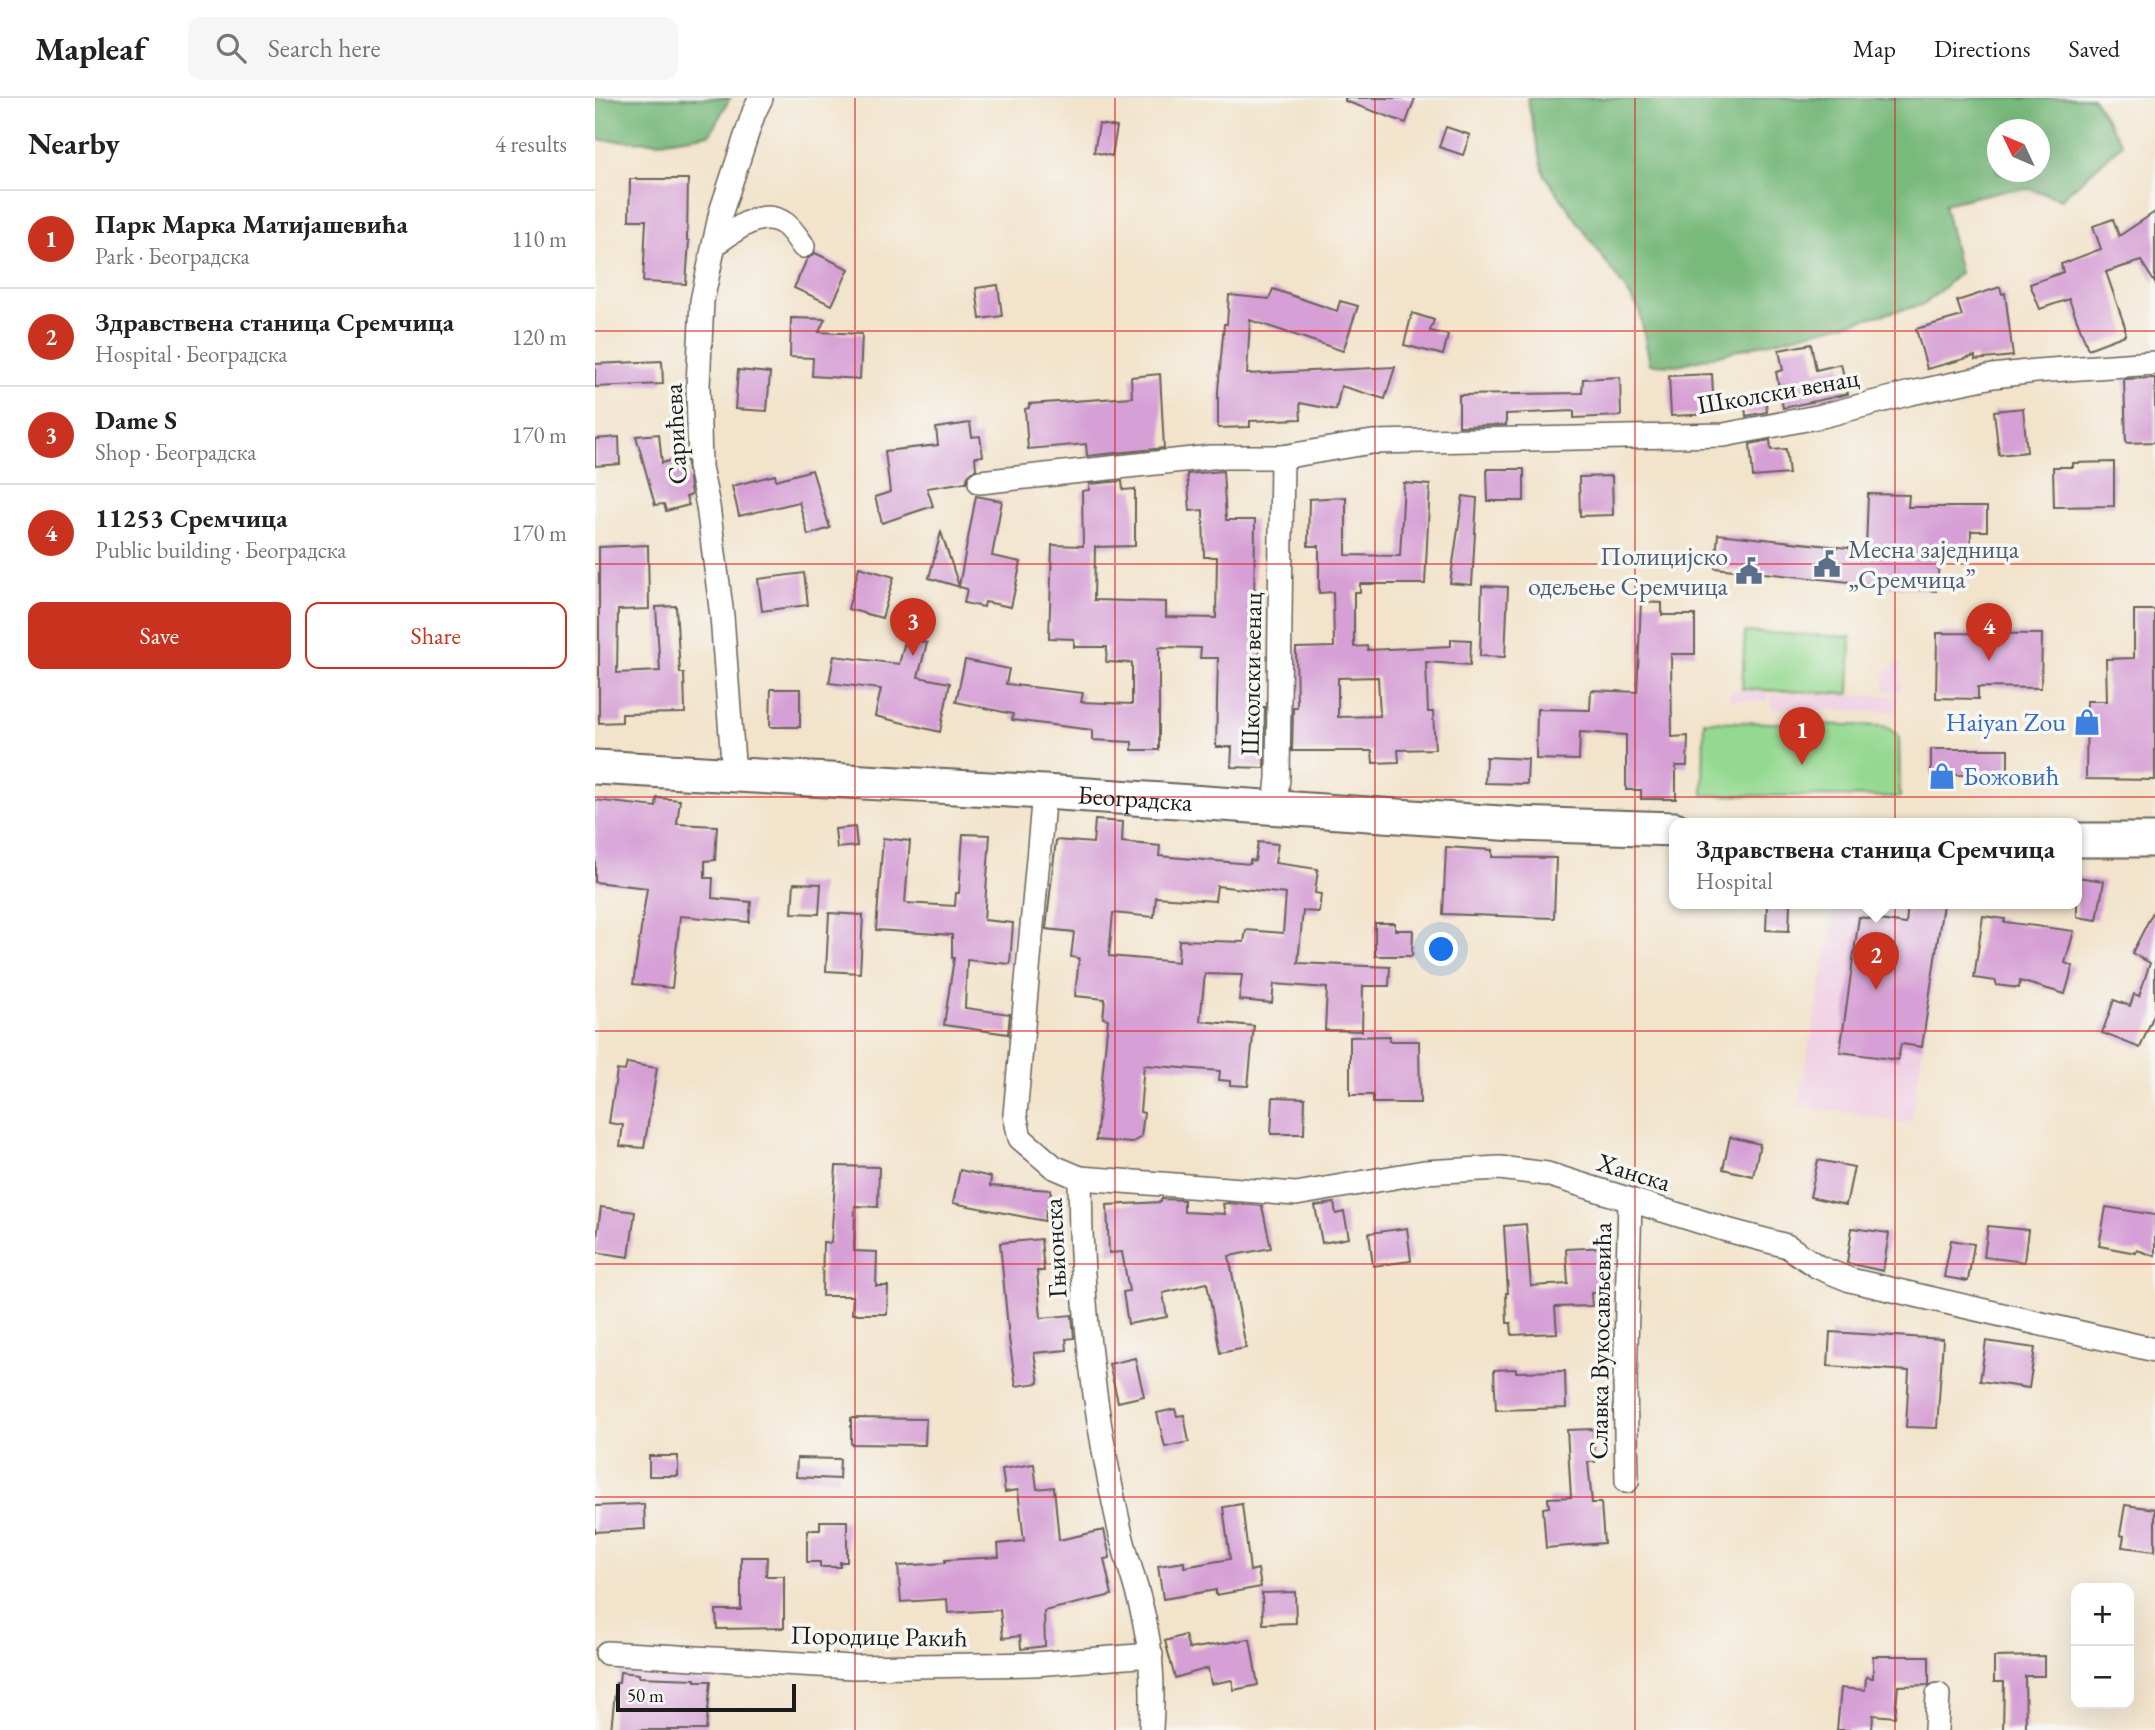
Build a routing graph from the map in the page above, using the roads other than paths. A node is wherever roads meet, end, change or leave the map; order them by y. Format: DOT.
graph roads {
  1 [pos="761,98"];
  2 [pos="715,244"];
  3 [pos="803,246"];
  4 [pos="2155,363"];
  5 [pos="1283,457"];
  6 [pos="979,482"];
  7 [pos="595,767"];
  8 [pos="734,775"];
  9 [pos="1044,792"];
  10 [pos="1275,807"];
  11 [pos="1669,829"];
  12 [pos="2082,840"];
  13 [pos="2155,840"];
  14 [pos="1080,1178"];
  15 [pos="1630,1200"];
  16 [pos="2155,1350"];
  17 [pos="1627,1481"];
  18 [pos="607,1653"];
  19 [pos="1151,1655"];
  20 [pos="1938,1695"];
  21 [pos="1151,1730"];
  22 [pos="1936,1730"];
  1 -- 2 [label="street, Сарићева"];
  2 -- 3 [label="street"];
  2 -- 8 [label="street, Сарићева"];
  4 -- 5 [label="street, Школски венац"];
  5 -- 6 [label="street, Школски венац"];
  5 -- 10 [label="street, Школски венац"];
  7 -- 8 [label="main road, Београдска"];
  8 -- 9 [label="main road, Београдска"];
  9 -- 10 [label="main road, Београдска"];
  9 -- 14 [label="street, Гњионска"];
  10 -- 11 [label="main road, Београдска"];
  12 -- 13 [label="main road"];
  14 -- 15 [label="street, Ханска"];
  14 -- 19 [label="street, Гњионска"];
  15 -- 16 [label="street, Ханска"];
  15 -- 17 [label="street, Славка Вукосављевића"];
  18 -- 19 [label="street, Породице Ракић"];
  19 -- 21 [label="street, Гњионска"];
  20 -- 22 [label="street"];
}
